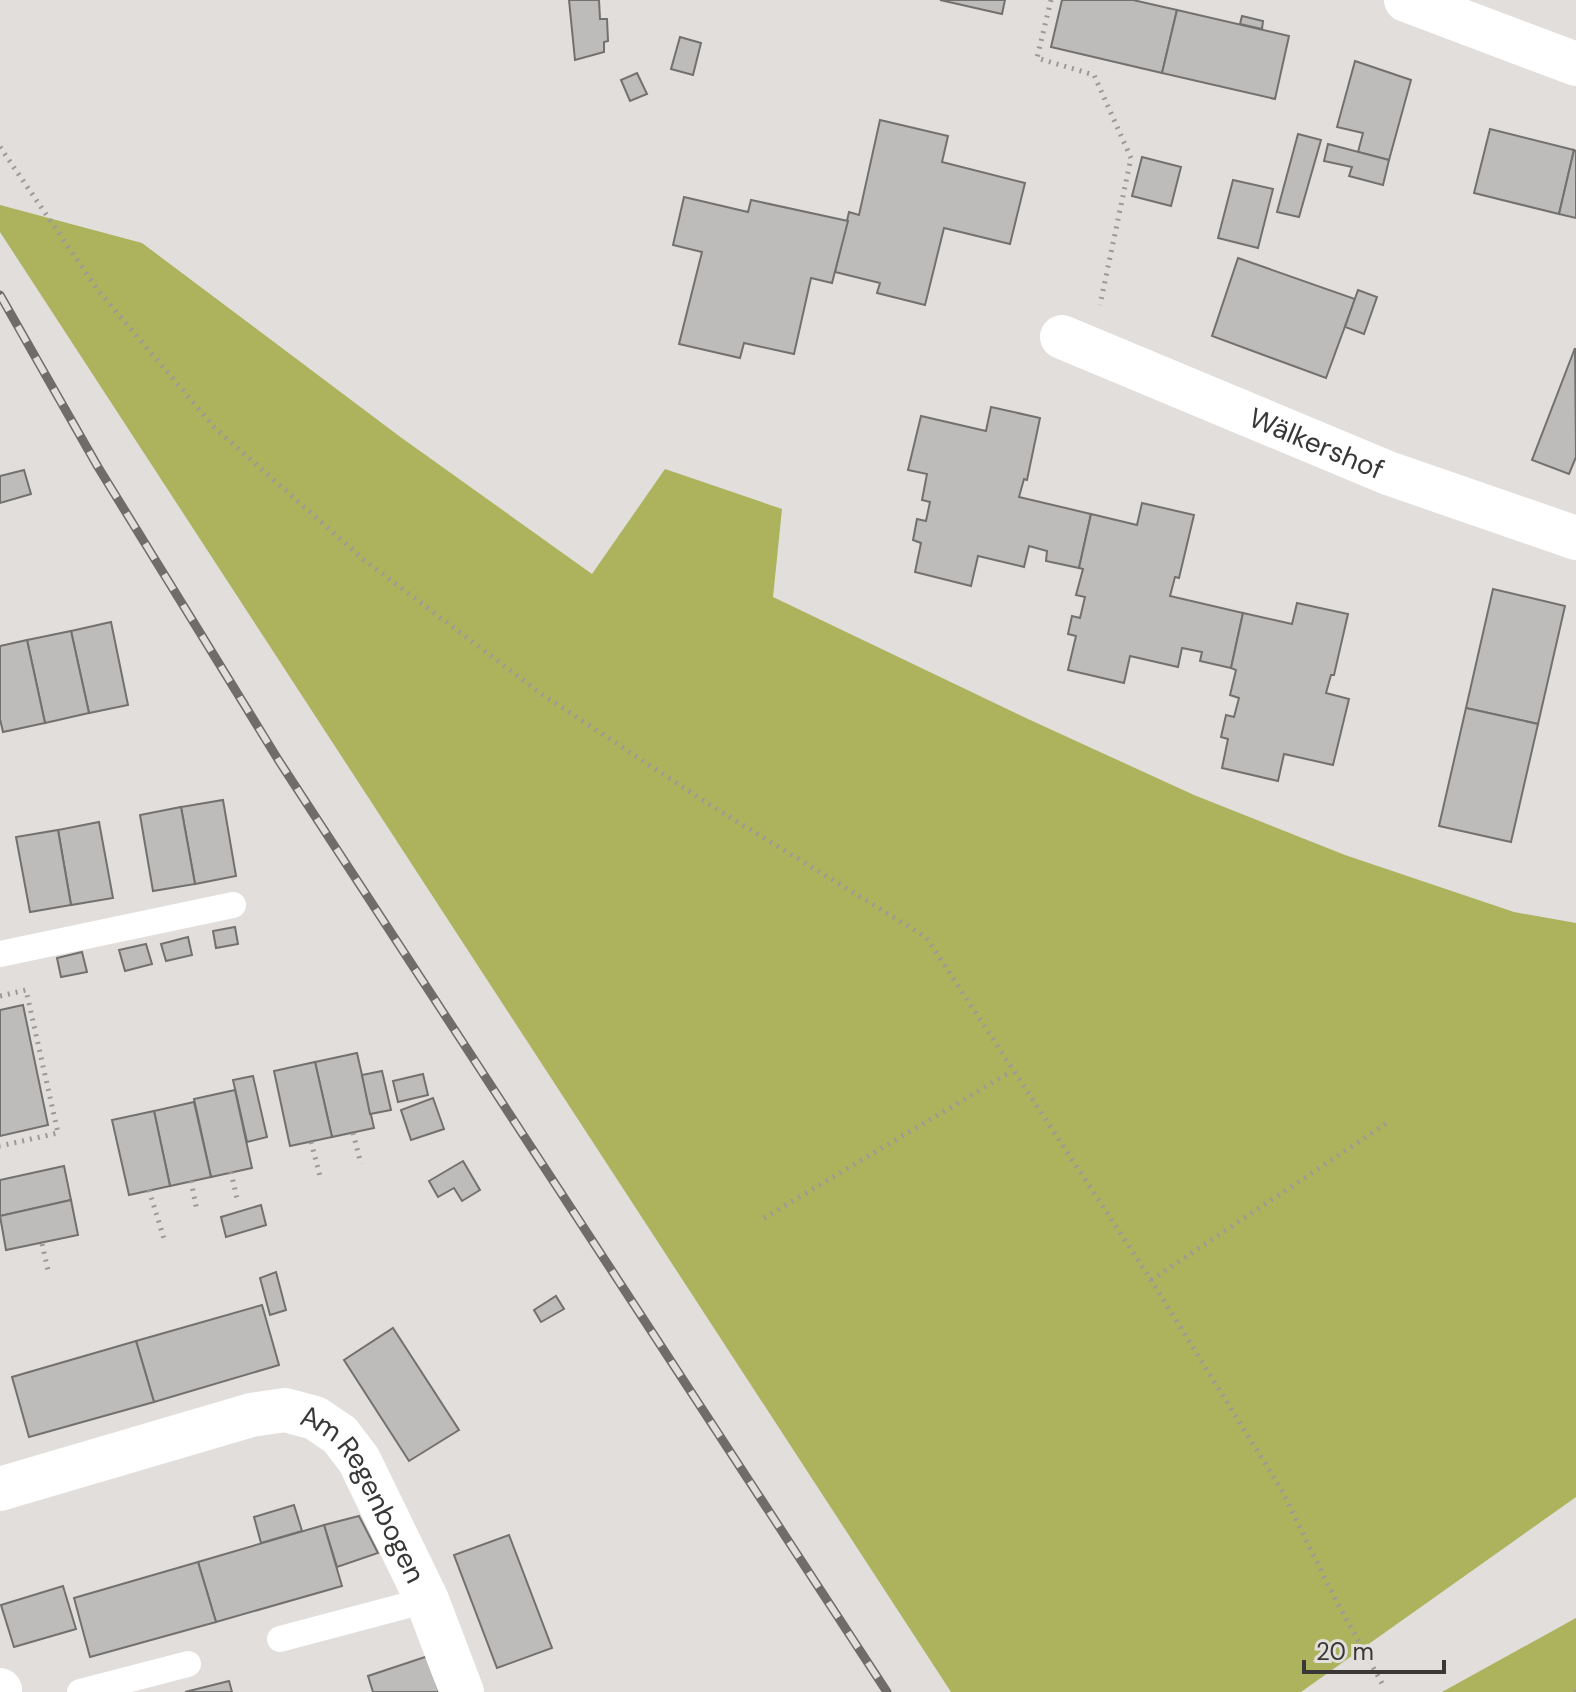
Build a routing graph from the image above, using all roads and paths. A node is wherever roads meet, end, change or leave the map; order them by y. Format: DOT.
graph roads {
  1 [pos="1051,0"];
  2 [pos="1406,0"];
  3 [pos="1576,64"];
  4 [pos="0,147"];
  5 [pos="1076,342"];
  6 [pos="1576,538"];
  7 [pos="233,905"];
  8 [pos="0,954"];
  9 [pos="0,996"];
  10 [pos="1012,1071"];
  11 [pos="1390,1121"];
  12 [pos="353,1133"];
  13 [pos="311,1142"];
  14 [pos="0,1146"];
  15 [pos="361,1164"];
  16 [pos="231,1172"];
  17 [pos="320,1176"];
  18 [pos="191,1181"];
  19 [pos="149,1190"];
  20 [pos="237,1199"];
  21 [pos="197,1211"];
  22 [pos="764,1218"];
  23 [pos="165,1242"];
  24 [pos="42,1244"];
  25 [pos="48,1270"];
  26 [pos="1151,1280"];
  27 [pos="0,1489"];
  28 [pos="427,1600"];
  29 [pos="280,1639"];
  30 [pos="188,1664"];
  31 [pos="1384,1687"];
  32 [pos="80,1692"];
  33 [pos="462,1692"];
  1 -- 5 [label="path"];
  2 -- 3 [label="street"];
  4 -- 10 [label="path"];
  5 -- 6 [label="street, Wälkershof"];
  7 -- 8 [label="lane"];
  9 -- 14 [label="path"];
  10 -- 22 [label="path"];
  10 -- 26 [label="path"];
  11 -- 26 [label="path"];
  12 -- 15 [label="path"];
  13 -- 17 [label="path"];
  16 -- 20 [label="path"];
  18 -- 21 [label="path"];
  19 -- 23 [label="path"];
  24 -- 25 [label="path"];
  26 -- 31 [label="path"];
  27 -- 28 [label="street, Am Regenbogen"];
  28 -- 29 [label="lane"];
  28 -- 33 [label="street, Am Regenbogen"];
  30 -- 32 [label="lane"];
}
